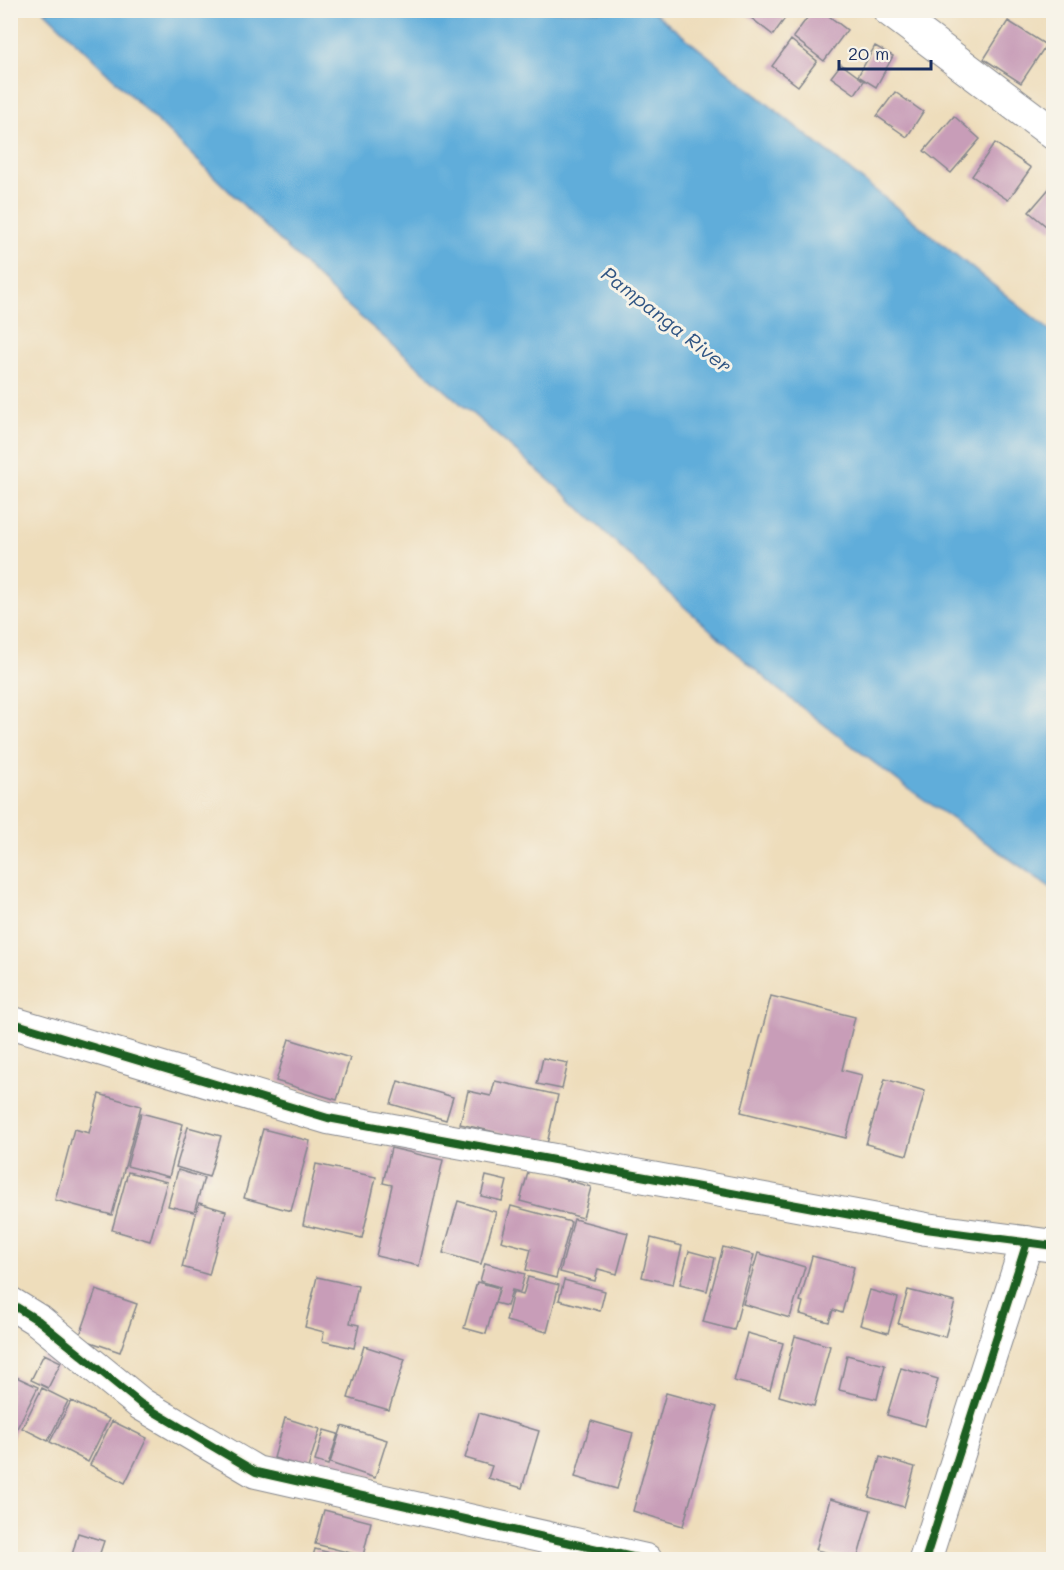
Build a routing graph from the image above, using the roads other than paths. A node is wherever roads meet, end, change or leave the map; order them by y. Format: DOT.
graph roads {
  1 [pos="889,10"];
  2 [pos="1053,134"];
  3 [pos="11,1026"];
  4 [pos="1040,1244"];
  5 [pos="10,1304"];
  6 [pos="646,1560"];
  7 [pos="925,1560"];
  1 -- 2 [label="street"];
  3 -- 4 [label="street"];
  4 -- 7 [label="street"];
  5 -- 6 [label="street"];
}
